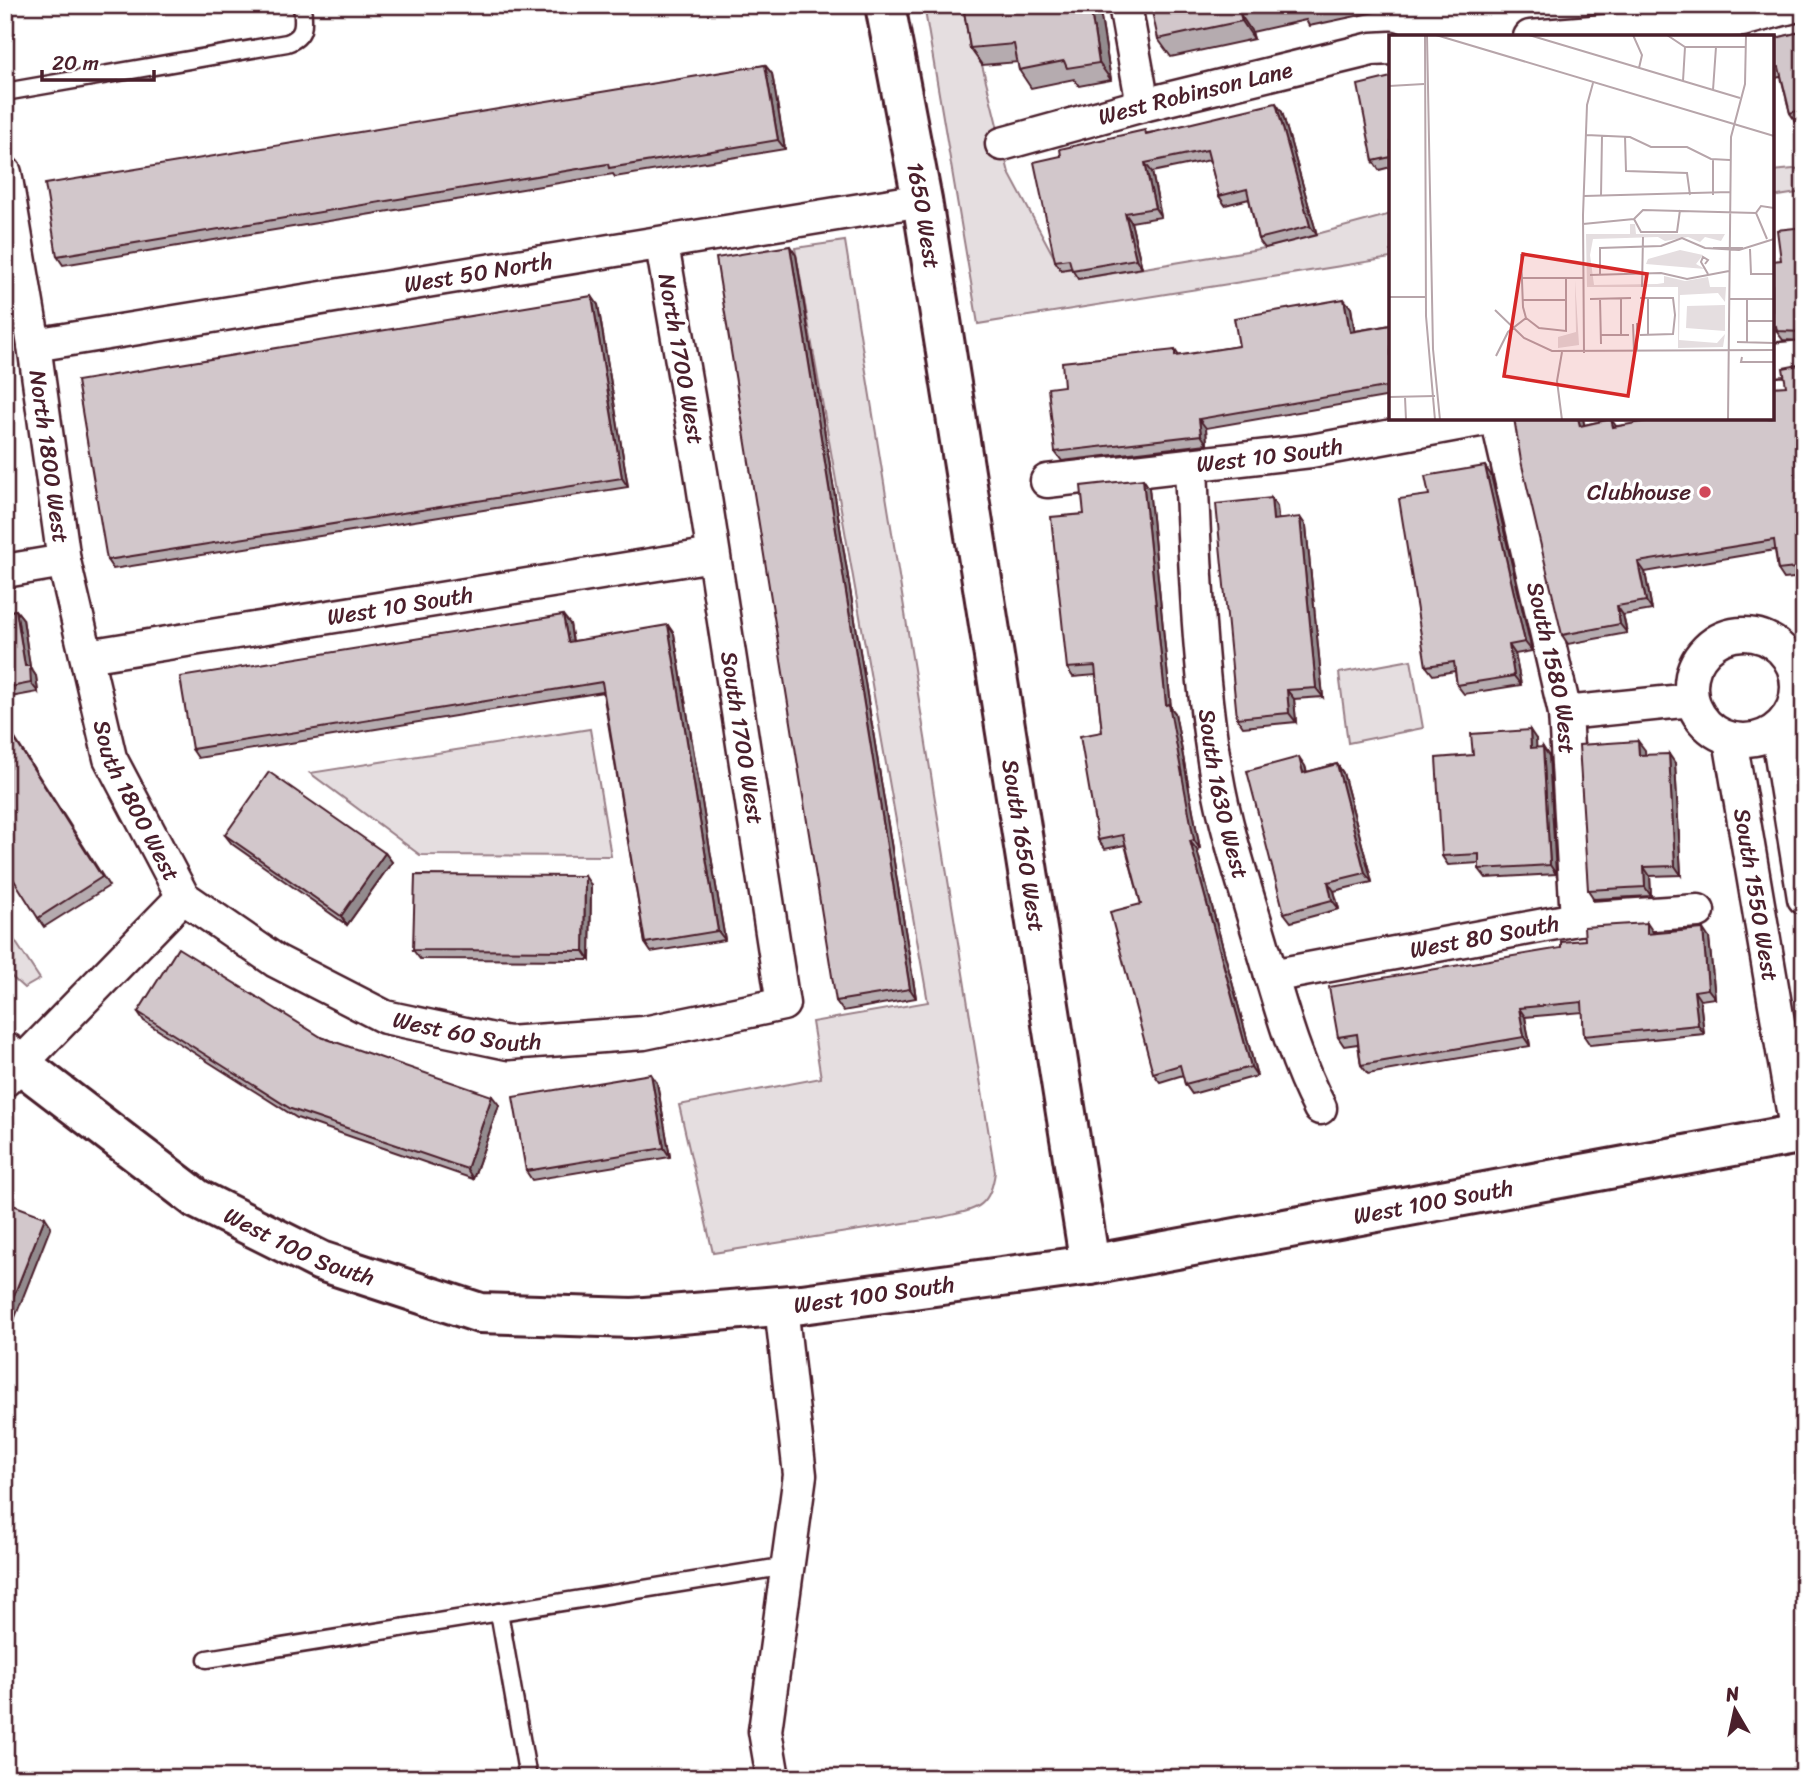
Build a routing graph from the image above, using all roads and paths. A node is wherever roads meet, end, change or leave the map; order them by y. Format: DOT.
graph roads {
  1 [pos="302,5"];
  2 [pos="885,5"];
  3 [pos="1125,5"];
  4 [pos="1798,5"];
  5 [pos="1742,21"];
  6 [pos="1556,35"];
  7 [pos="1389,48"];
  8 [pos="5,92"];
  9 [pos="1143,105"];
  10 [pos="1002,144"];
  11 [pos="5,173"];
  12 [pos="922,200"];
  13 [pos="662,245"];
  14 [pos="34,345"];
  15 [pos="1804,357"];
  16 [pos="1774,360"];
  17 [pos="1479,420"];
  18 [pos="1497,420"];
  19 [pos="957,427"];
  20 [pos="1191,465"];
  21 [pos="701,472"];
  22 [pos="1047,481"];
  23 [pos="713,555"];
  24 [pos="64,561"];
  25 [pos="5,570"];
  26 [pos="77,616"];
  27 [pos="86,656"];
  28 [pos="1800,671"];
  29 [pos="1692,699"];
  30 [pos="1565,713"];
  31 [pos="1777,730"];
  32 [pos="1730,739"];
  33 [pos="183,897"];
  34 [pos="1804,898"];
  35 [pos="1698,911"];
  36 [pos="1577,919"];
  37 [pos="1271,976"];
  38 [pos="783,1004"];
  39 [pos="10,1066"];
  40 [pos="1320,1108"];
  41 [pos="1800,1134"];
  42 [pos="1090,1265"];
  43 [pos="781,1306"];
  44 [pos="788,1566"];
  45 [pos="499,1612"];
  46 [pos="207,1659"];
  47 [pos="522,1777"];
  48 [pos="773,1778"];
  1 -- 8 [label="lane"];
  2 -- 12 [label="street, 1650 West"];
  3 -- 9 [label="street"];
  4 -- 5 [label="street"];
  5 -- 6 [label="street"];
  7 -- 9 [label="street, West Robinson Lane"];
  9 -- 10 [label="street, West Robinson Lane"];
  11 -- 14 [label="street, North 1800 West"];
  12 -- 13 [label="street, West 50 North"];
  12 -- 19 [label="street, 1650 West"];
  13 -- 14 [label="street, West 50 North"];
  13 -- 21 [label="street, North 1700 West"];
  14 -- 24 [label="street, North 1800 West"];
  15 -- 16 [label="street"];
  17 -- 20 [label="street, West 10 South"];
  18 -- 30 [label="street, South 1580 West"];
  19 -- 42 [label="street, South 1650 West"];
  20 -- 22 [label="street, West 10 South"];
  20 -- 37 [label="street, South 1630 West"];
  21 -- 23 [label="street, South 1700 West"];
  23 -- 27 [label="street, West 10 South"];
  23 -- 38 [label="street, South 1700 West"];
  24 -- 25 [label="street"];
  24 -- 26 [label="street, North 1800 West"];
  26 -- 27 [label="street, South 1800 West"];
  27 -- 33 [label="street, South 1800 West"];
  28 -- 29 [label="street"];
  28 -- 31 [label="street"];
  29 -- 30 [label="street"];
  29 -- 32 [label="street"];
  30 -- 36 [label="street, South 1580 West"];
  31 -- 32 [label="street"];
  31 -- 34 [label="street, South 1550 West"];
  32 -- 41 [label="street, South 1550 West"];
  33 -- 38 [label="street, West 60 South"];
  33 -- 39 [label="street, South 1800 West"];
  35 -- 36 [label="street, West 80 South"];
  36 -- 37 [label="street, West 80 South"];
  37 -- 40 [label="street, South 1630 West"];
  39 -- 43 [label="street, West 100 South"];
  41 -- 42 [label="street, West 100 South"];
  42 -- 43 [label="street, West 100 South"];
  43 -- 44 [label="street"];
  44 -- 45 [label="lane"];
  44 -- 48 [label="street"];
  45 -- 46 [label="lane"];
  45 -- 47 [label="lane"];
}
